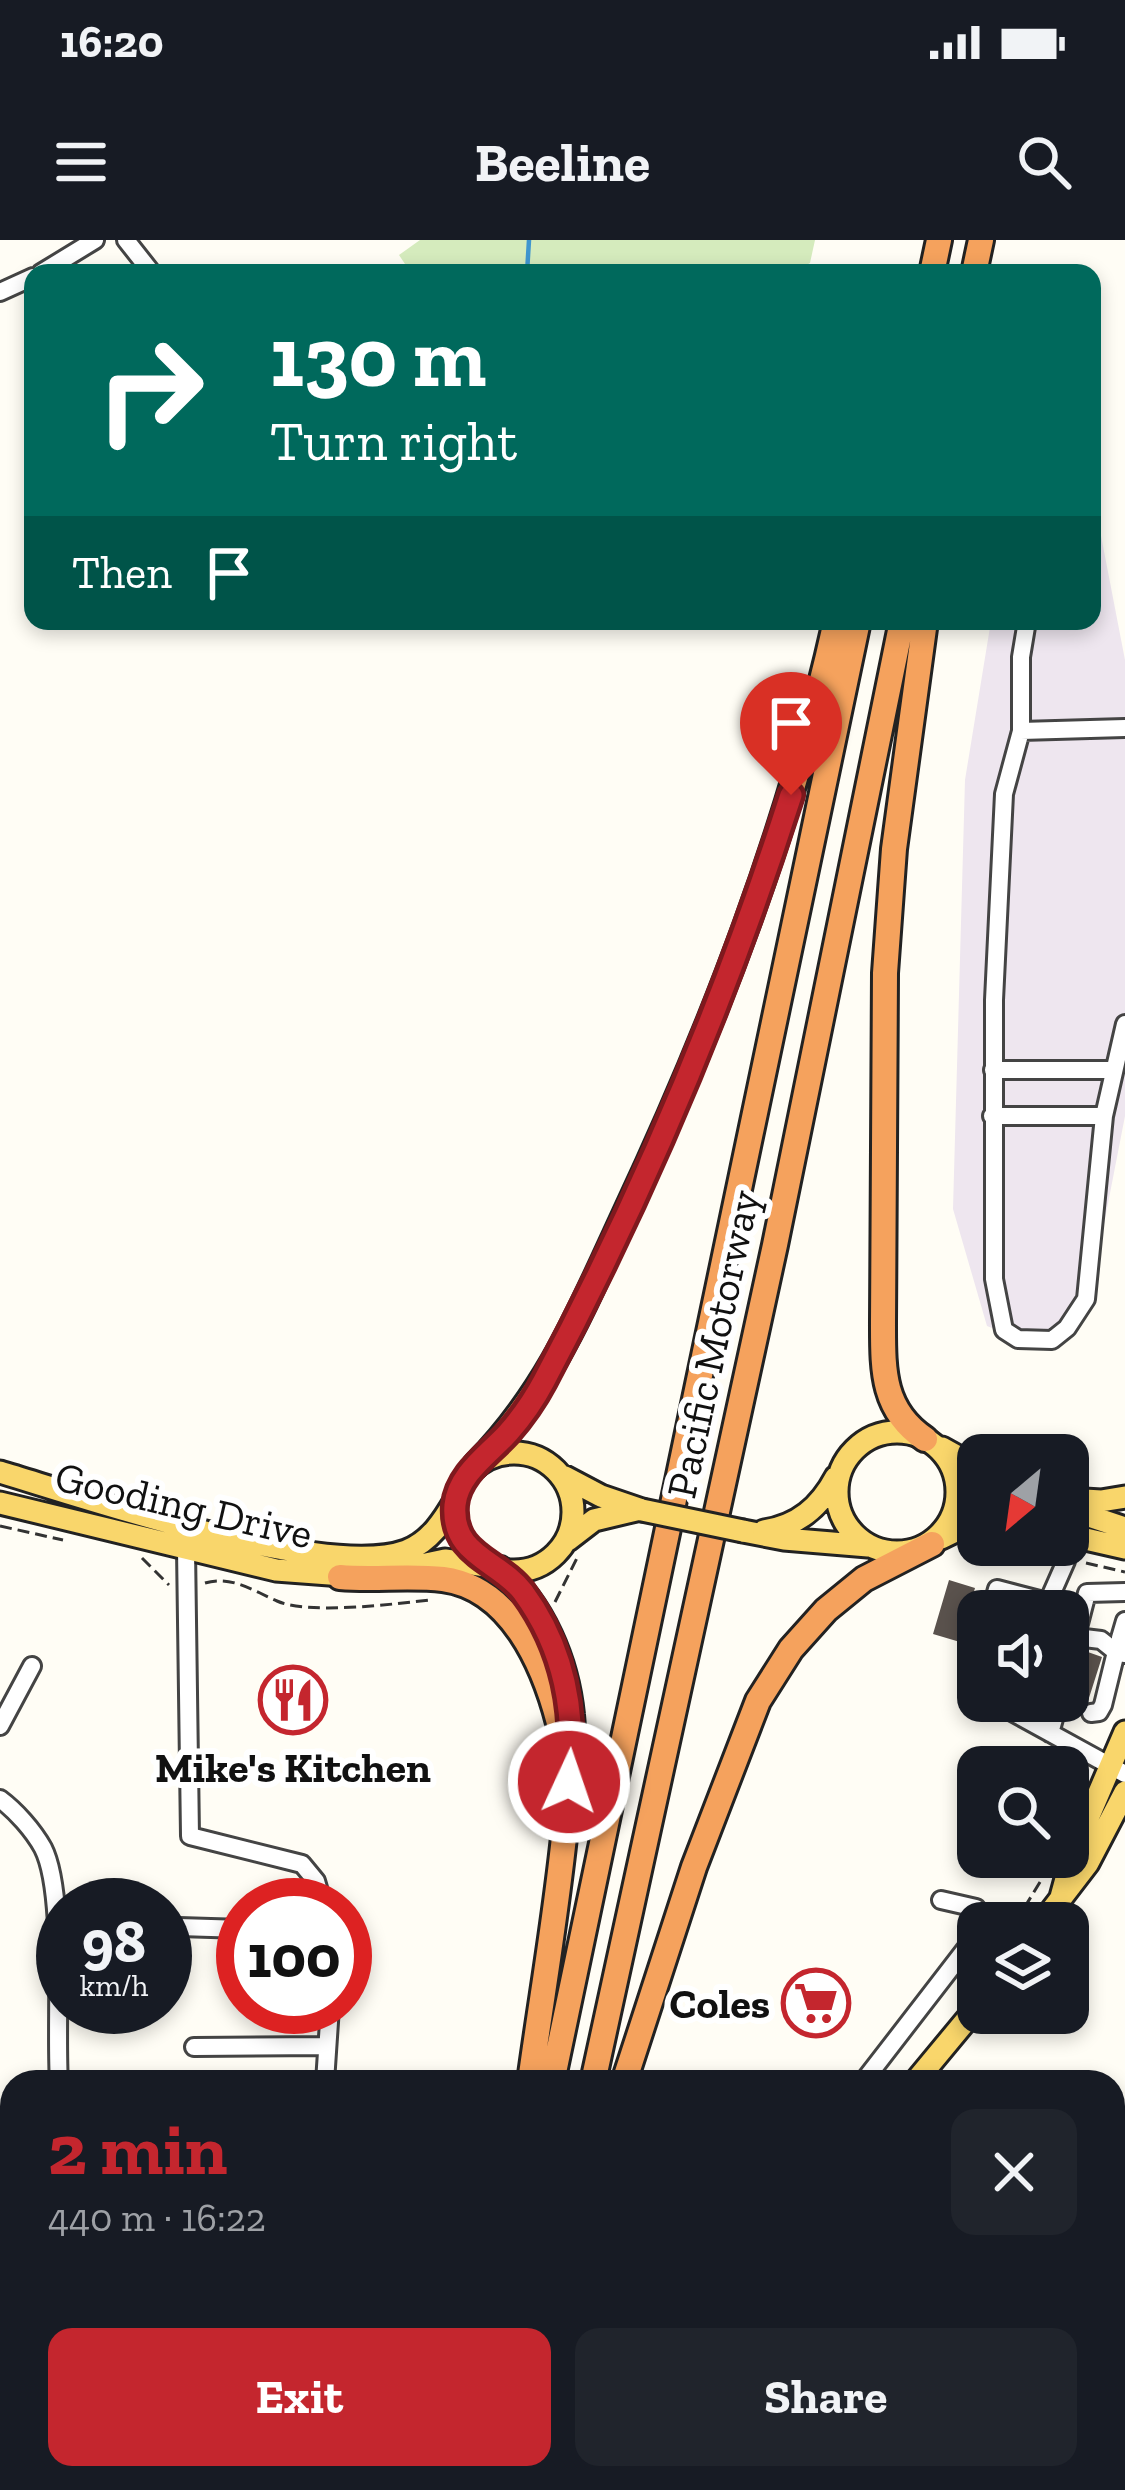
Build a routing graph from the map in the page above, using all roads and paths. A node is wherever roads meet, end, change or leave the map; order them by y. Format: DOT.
graph roads {
  1 [pos="95,240"];
  2 [pos="126,240"];
  3 [pos="55,264"];
  4 [pos="145,264"];
  5 [pos="834,630"];
  6 [pos="856,630"];
  7 [pos="900,630"];
  8 [pos="924,630"];
  9 [pos="1026,630"];
  10 [pos="1125,728"];
  11 [pos="1021,731"];
  12 [pos="1125,1024"];
  13 [pos="993,1070"];
  14 [pos="1114,1070"];
  15 [pos="992,1116"];
  16 [pos="1104,1116"];
  17 [pos="928,1441"];
  18 [pos="957,1457"];
  19 [pos="476,1466"];
  20 [pos="842,1466"];
  21 [pos="555,1468"];
  22 [pos="0,1472"];
  23 [pos="1125,1497"];
  24 [pos="456,1499"];
  25 [pos="1089,1502"];
  26 [pos="0,1503"];
  27 [pos="641,1510"];
  28 [pos="1089,1513"];
  29 [pos="0,1526"];
  30 [pos="957,1528"];
  31 [pos="1125,1528"];
  32 [pos="746,1532"];
  33 [pos="1089,1538"];
  34 [pos="933,1543"];
  35 [pos="81,1544"];
  36 [pos="1125,1548"];
  37 [pos="186,1549"];
  38 [pos="880,1549"];
  39 [pos="571,1550"];
  40 [pos="142,1558"];
  41 [pos="496,1568"];
  42 [pos="340,1577"];
  43 [pos="199,1588"];
  44 [pos="175,1589"];
  45 [pos="1125,1592"];
  46 [pos="1089,1593"];
  47 [pos="436,1599"];
  48 [pos="551,1607"];
  49 [pos="1125,1621"];
  50 [pos="1089,1639"];
  51 [pos="32,1666"];
  52 [pos="1030,1722"];
  53 [pos="1053,1722"];
  54 [pos="0,1726"];
  55 [pos="1125,1732"];
  56 [pos="1050,1733"];
  57 [pos="1119,1771"];
  58 [pos="1125,1792"];
  59 [pos="0,1799"];
  60 [pos="566,1809"];
  61 [pos="314,1878"];
  62 [pos="1060,1897"];
  63 [pos="941,1900"];
  64 [pos="1057,1902"];
  65 [pos="957,1904"];
  66 [pos="957,1960"];
  67 [pos="957,2031"];
  68 [pos="329,2034"];
  69 [pos="328,2046"];
  70 [pos="194,2047"];
  71 [pos="58,2070"];
  72 [pos="327,2070"];
  73 [pos="532,2070"];
  74 [pos="555,2070"];
  75 [pos="596,2070"];
  76 [pos="628,2070"];
  77 [pos="872,2070"];
  78 [pos="925,2070"];
  1 -- 3 [label="street"];
  2 -- 4 [label="street"];
  5 -- 19 [label="highway"];
  6 -- 74 [label="highway, Pacific Motorway"];
  7 -- 75 [label="highway, Pacific Motorway"];
  8 -- 17 [label="highway"];
  9 -- 11 [label="street"];
  10 -- 11 [label="street"];
  11 -- 13 [label="street"];
  12 -- 14 [label="street"];
  13 -- 14 [label="street"];
  13 -- 15 [label="street"];
  14 -- 16 [label="street"];
  15 -- 16 [label="street"];
  15 -- 16 [label="street"];
  17 -- 18 [label="main road"];
  17 -- 20 [label="main road"];
  17 -- 34 [label="main road"];
  19 -- 21 [label="main road"];
  19 -- 24 [label="main road"];
  20 -- 32 [label="main road"];
  20 -- 38 [label="main road"];
  21 -- 27 [label="main road"];
  21 -- 39 [label="main road"];
  22 -- 24 [label="main road, Gooding Drive"];
  23 -- 25 [label="main road"];
  24 -- 41 [label="main road"];
  26 -- 37 [label="main road, Gooding Drive"];
  27 -- 32 [label="main road, bridge"];
  27 -- 39 [label="main road"];
  28 -- 31 [label="main road"];
  29 -- 35 [label="path"];
  30 -- 34 [label="main road"];
  32 -- 38 [label="main road"];
  33 -- 36 [label="main road"];
  34 -- 38 [label="main road"];
  34 -- 76 [label="highway"];
  37 -- 42 [label="main road, Gooding Drive"];
  37 -- 61 [label="street"];
  39 -- 41 [label="main road"];
  39 -- 48 [label="path"];
  40 -- 44 [label="path"];
  41 -- 42 [label="main road, Gooding Drive"];
  41 -- 60 [label="highway"];
  42 -- 60 [label="highway"];
  43 -- 47 [label="path"];
  45 -- 46 [label="street"];
  49 -- 50 [label="street"];
  51 -- 54 [label="street"];
  52 -- 56 [label="street"];
  53 -- 56 [label="street"];
  55 -- 57 [label="main road"];
  56 -- 57 [label="street"];
  57 -- 62 [label="main road"];
  58 -- 62 [label="main road"];
  59 -- 71 [label="street"];
  60 -- 73 [label="highway"];
  62 -- 64 [label="main road"];
  63 -- 65 [label="street"];
  66 -- 77 [label="street"];
  67 -- 78 [label="main road"];
  68 -- 69 [label="street"];
  69 -- 70 [label="street"];
  69 -- 72 [label="street"];
}
